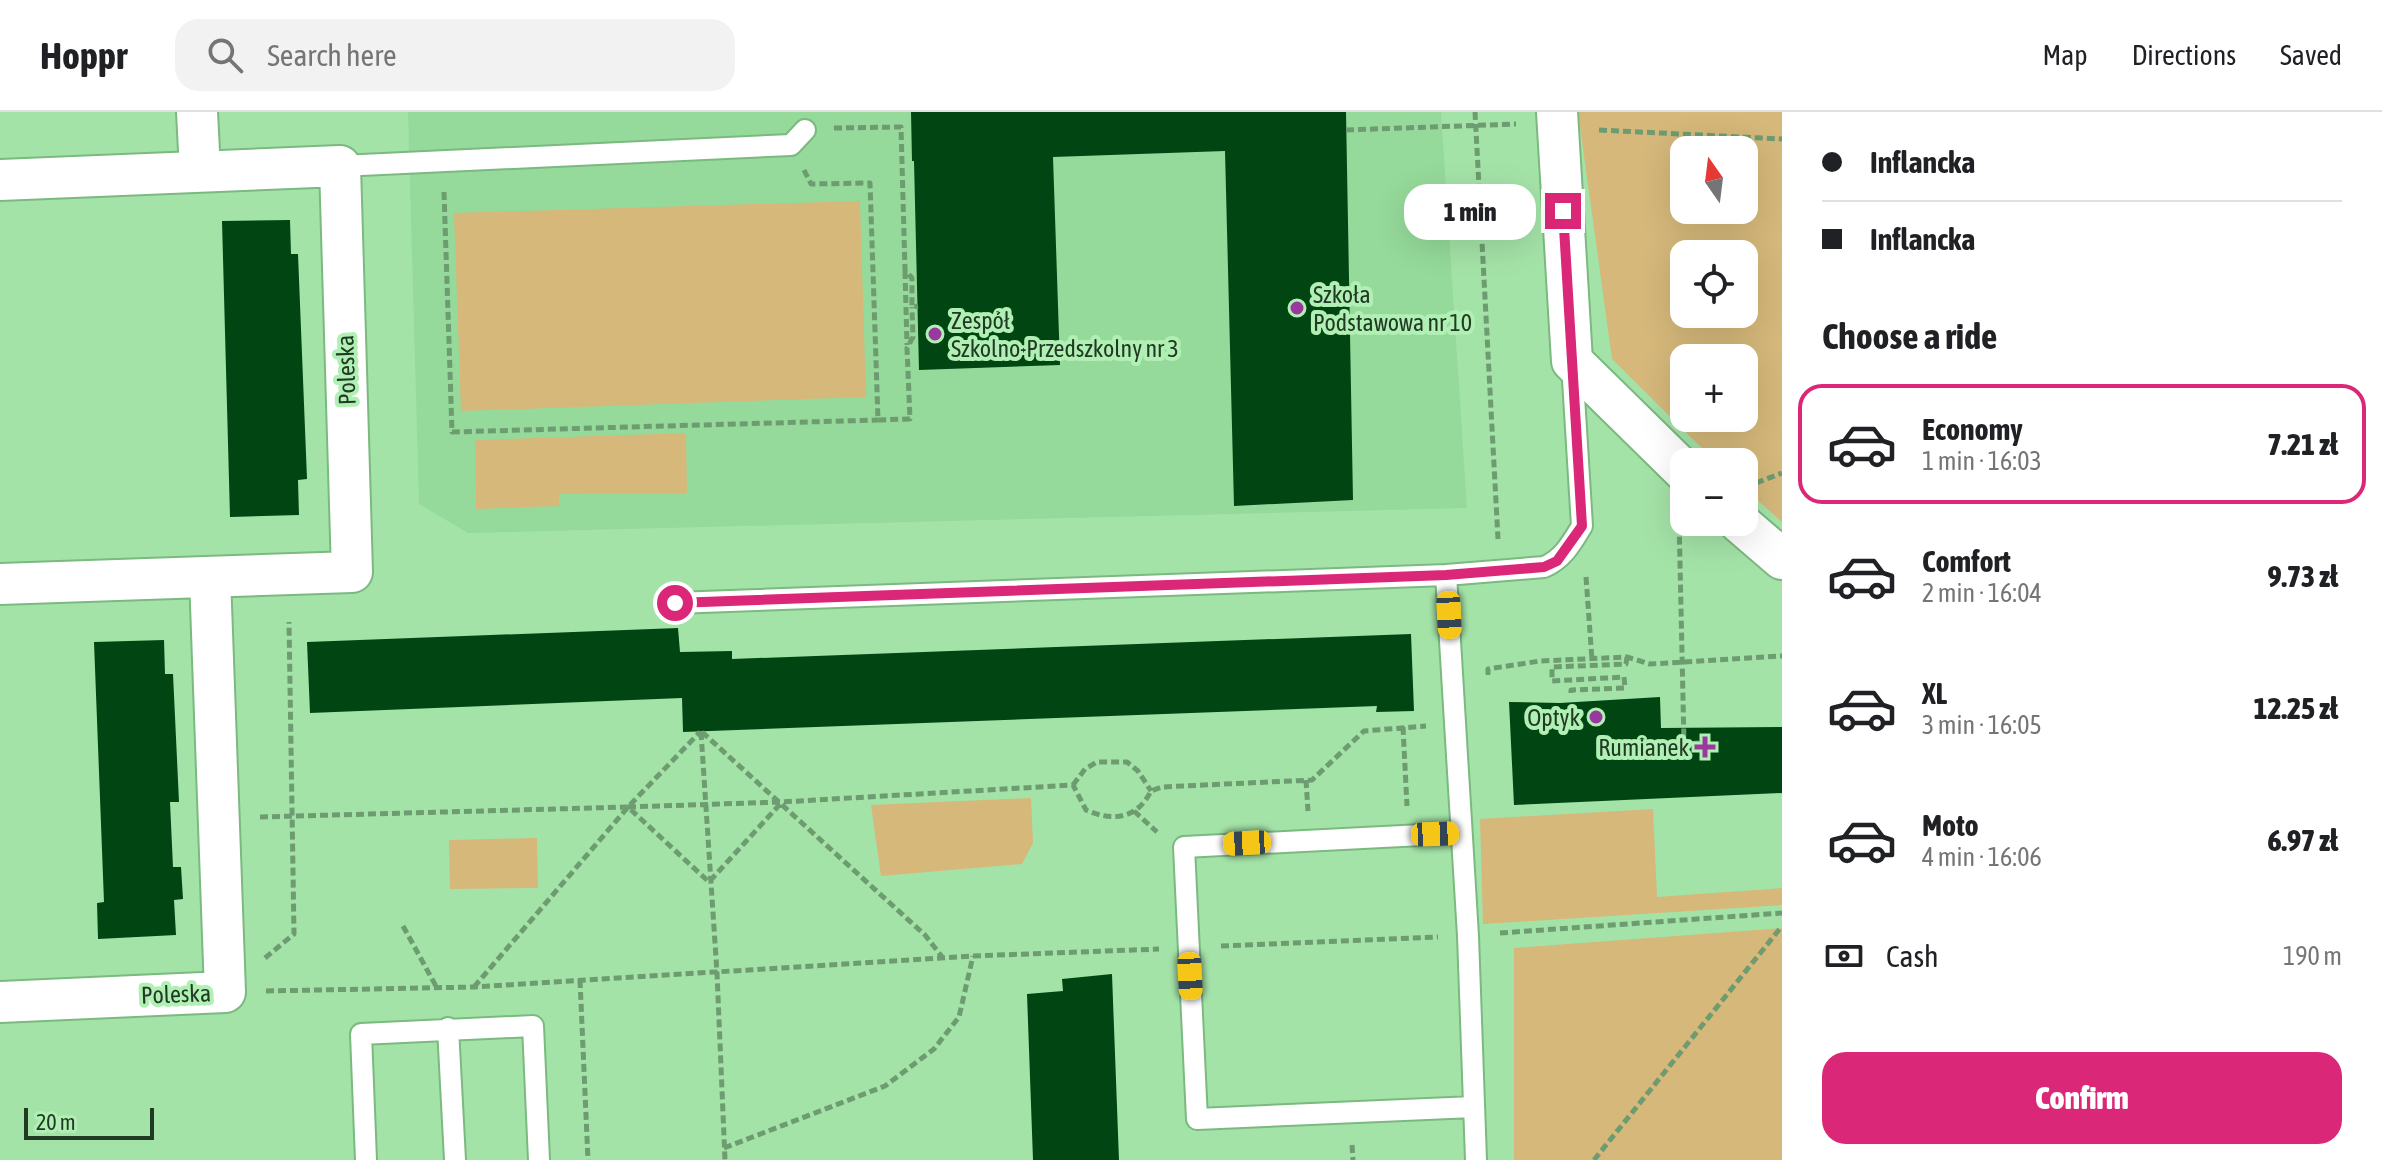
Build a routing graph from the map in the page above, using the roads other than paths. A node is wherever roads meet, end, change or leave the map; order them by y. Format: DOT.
graph roads {
  1 [pos="197,112"];
  2 [pos="1542,117"];
  3 [pos="798,137"];
  4 [pos="340,166"];
  5 [pos="200,171"];
  6 [pos="0,180"];
  7 [pos="1572,361"];
  8 [pos="1670,457"];
  9 [pos="1755,536"];
  10 [pos="1782,559"];
  11 [pos="1446,575"];
  12 [pos="210,577"];
  13 [pos="0,584"];
  14 [pos="675,603"];
  15 [pos="1461,833"];
  16 [pos="0,1002"];
  17 [pos="448,1028"];
  18 [pos="1474,1107"];
  19 [pos="366,1160"];
  20 [pos="455,1160"];
  21 [pos="539,1160"];
  22 [pos="1476,1160"];
  1 -- 5 [label="street"];
  2 -- 7 [label="street"];
  3 -- 4 [label="lane"];
  4 -- 5 [label="street"];
  4 -- 12 [label="street, Poleska"];
  5 -- 6 [label="street"];
  7 -- 8 [label="street"];
  7 -- 11 [label="lane"];
  9 -- 10 [label="street"];
  11 -- 14 [label="lane"];
  11 -- 15 [label="lane"];
  12 -- 13 [label="street, Poleska"];
  12 -- 16 [label="street, Poleska"];
  15 -- 18 [label="lane"];
  15 -- 18 [label="lane"];
  17 -- 19 [label="lane"];
  17 -- 20 [label="lane"];
  17 -- 21 [label="lane"];
  18 -- 22 [label="lane"];
}
